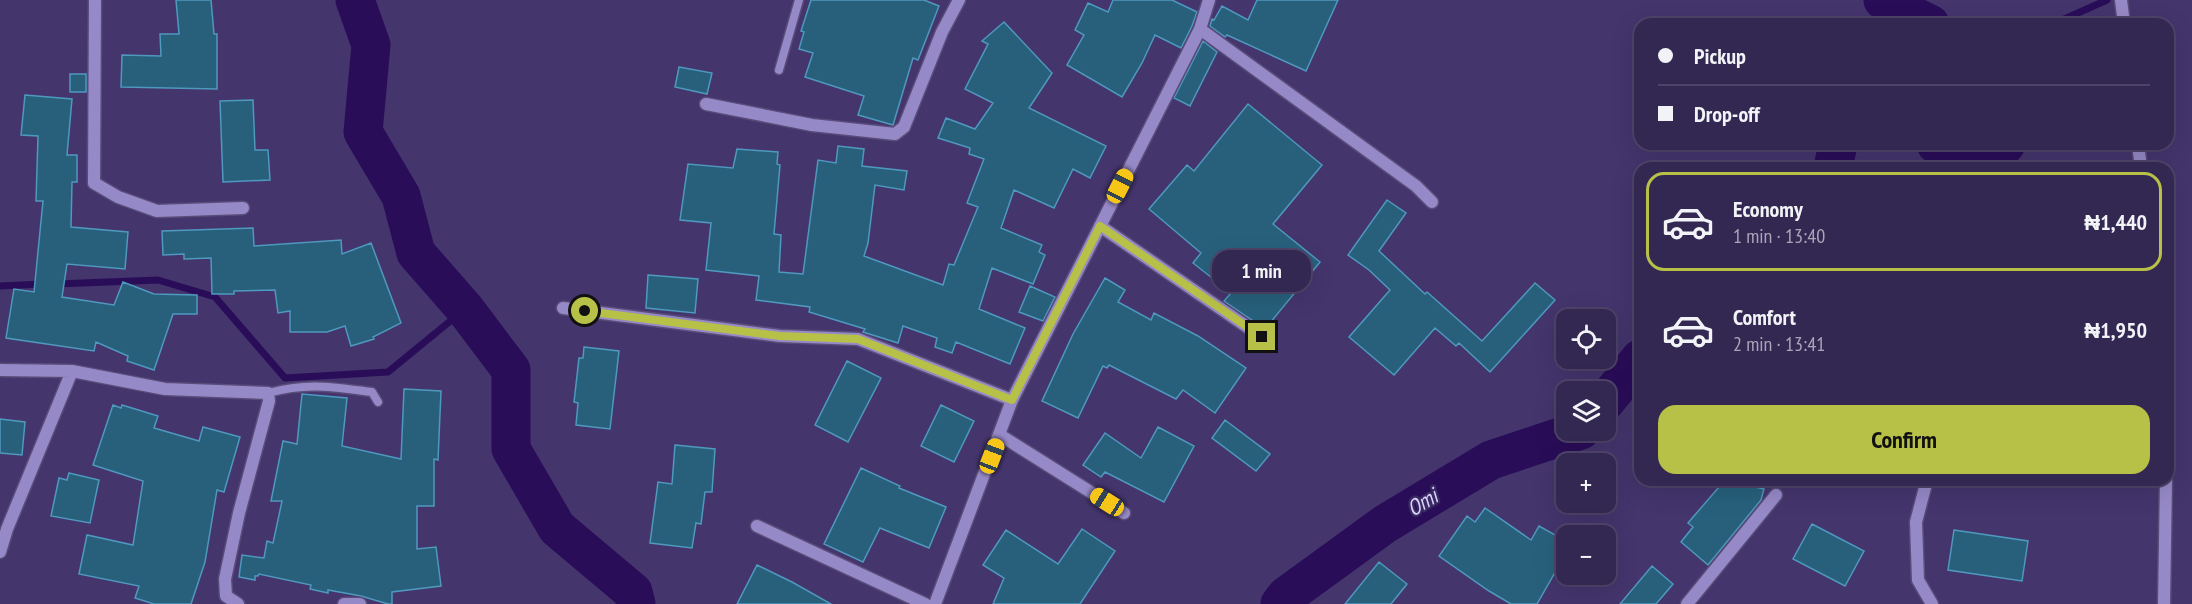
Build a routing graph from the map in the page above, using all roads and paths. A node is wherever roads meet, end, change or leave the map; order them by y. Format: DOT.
graph roads {
  1 [pos="95,0"];
  2 [pos="799,0"];
  3 [pos="959,0"];
  4 [pos="1209,0"];
  5 [pos="2121,0"];
  6 [pos="2123,18"];
  7 [pos="1200,29"];
  8 [pos="779,70"];
  9 [pos="706,104"];
  10 [pos="1432,202"];
  11 [pos="243,208"];
  12 [pos="1100,226"];
  13 [pos="563,308"];
  14 [pos="1262,337"];
  15 [pos="0,370"];
  16 [pos="72,371"];
  17 [pos="267,393"];
  18 [pos="1012,400"];
  19 [pos="378,402"];
  20 [pos="1000,435"];
  21 [pos="1925,486"];
  22 [pos="2166,486"];
  23 [pos="1776,495"];
  24 [pos="1124,513"];
  25 [pos="757,526"];
  26 [pos="0,552"];
  27 [pos="238,604"];
  28 [pos="344,604"];
  29 [pos="360,604"];
  30 [pos="925,604"];
  31 [pos="935,604"];
  32 [pos="1687,604"];
  33 [pos="1932,604"];
  34 [pos="2164,604"];
  1 -- 11 [label="street"];
  2 -- 8 [label="lane"];
  3 -- 9 [label="street"];
  4 -- 7 [label="street"];
  5 -- 6 [label="street"];
  7 -- 10 [label="street"];
  7 -- 12 [label="street"];
  12 -- 14 [label="street"];
  12 -- 18 [label="street"];
  13 -- 18 [label="street"];
  15 -- 16 [label="street"];
  16 -- 17 [label="street"];
  16 -- 26 [label="street"];
  17 -- 19 [label="lane"];
  17 -- 27 [label="street"];
  18 -- 20 [label="street"];
  20 -- 24 [label="street"];
  20 -- 31 [label="street"];
  21 -- 33 [label="street"];
  22 -- 34 [label="street"];
  23 -- 32 [label="street"];
  25 -- 30 [label="street"];
  28 -- 29 [label="street"];
}
